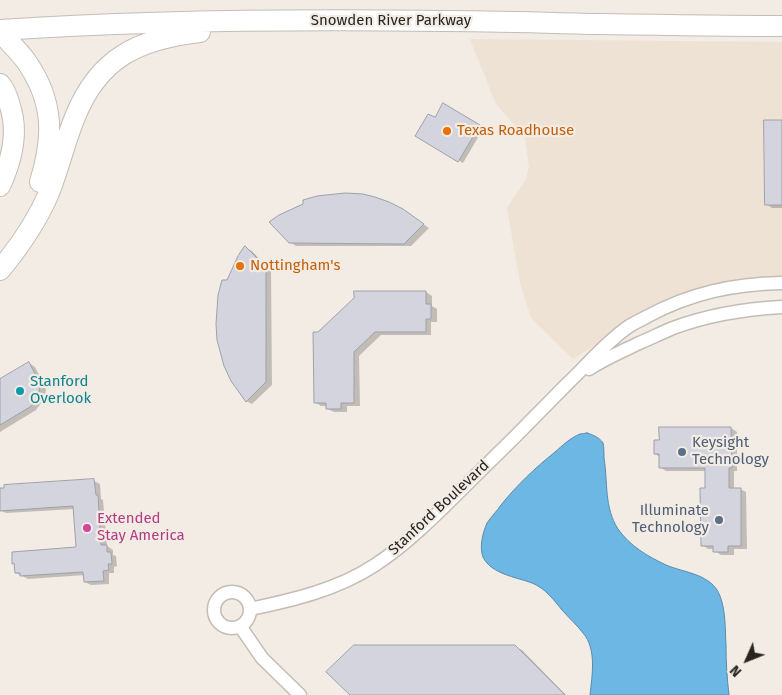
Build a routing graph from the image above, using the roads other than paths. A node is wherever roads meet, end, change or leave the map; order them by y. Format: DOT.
graph roads {
  1 [pos="296,20"];
  2 [pos="782,26"];
  3 [pos="0,31"];
  4 [pos="0,84"];
  5 [pos="0,186"];
  6 [pos="0,251"];
  7 [pos="0,270"];
  8 [pos="782,283"];
  9 [pos="782,307"];
  10 [pos="574,378"];
  11 [pos="250,609"];
  12 [pos="240,626"];
  13 [pos="300,695"];
  1 -- 2 [label="main road, Snowden River Parkway"];
  1 -- 3 [label="main road, Snowden River Parkway"];
  1 -- 7 [label="main road"];
  3 -- 6 [label="main road"];
  4 -- 5 [label="main road"];
  8 -- 10 [label="street, Stanford Boulevard"];
  9 -- 10 [label="street, Stanford Boulevard"];
  10 -- 11 [label="street, Stanford Boulevard"];
  11 -- 12 [label="street"];
  11 -- 12 [label="street"];
  12 -- 13 [label="street"];
}
